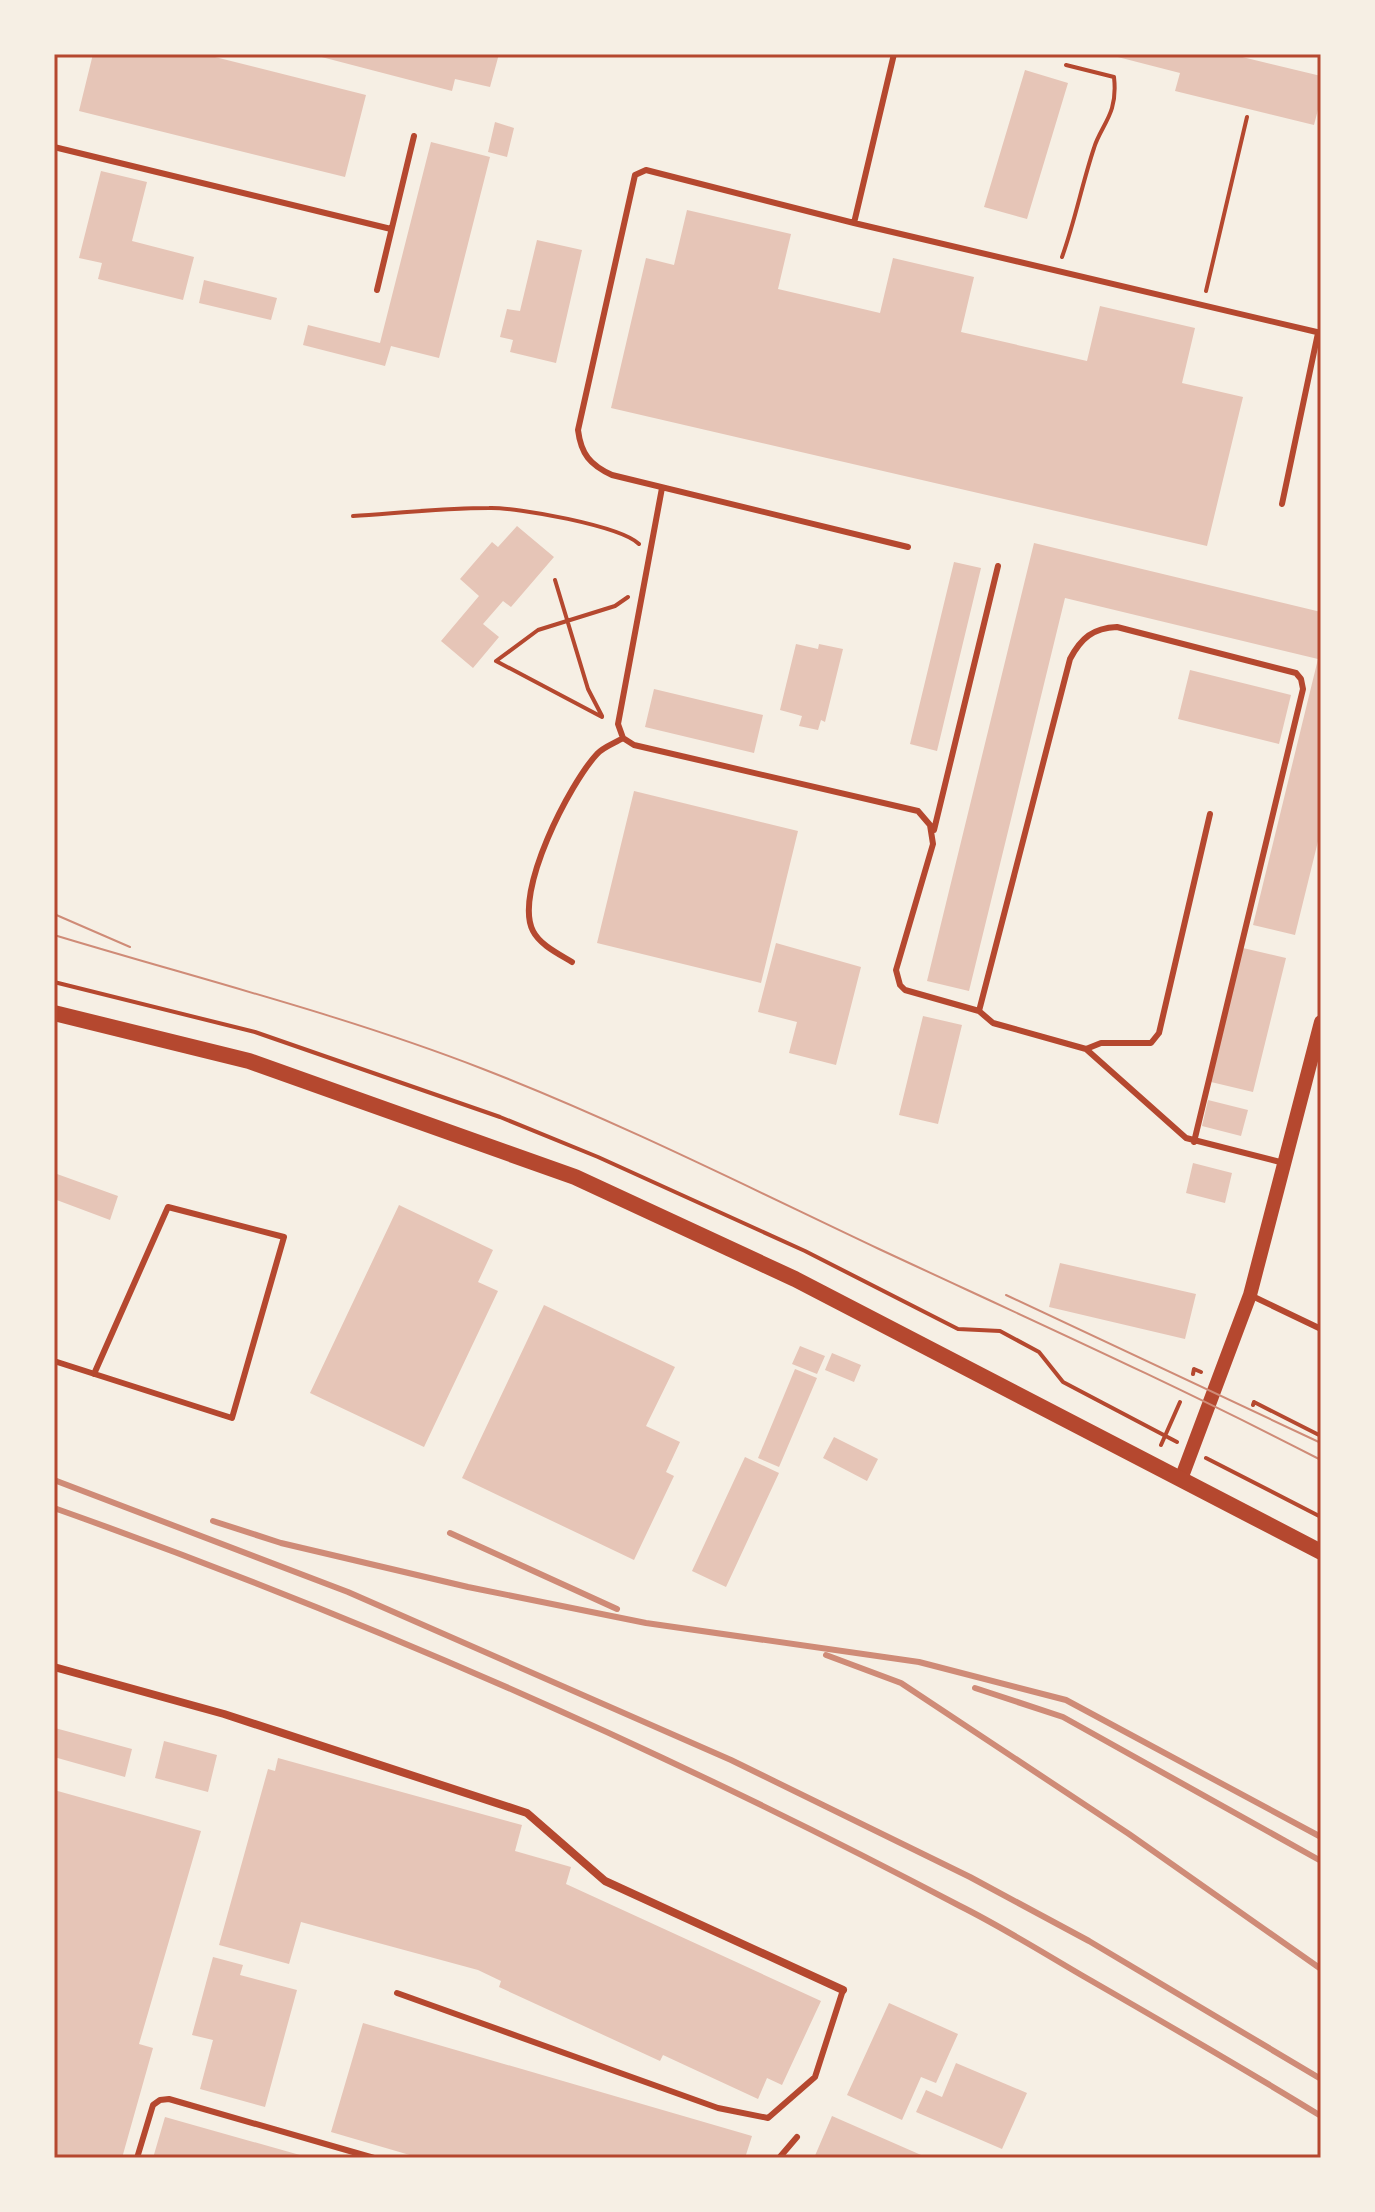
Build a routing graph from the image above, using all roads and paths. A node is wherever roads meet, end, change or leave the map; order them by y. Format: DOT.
graph roads {
  1 [pos="894,54"];
  2 [pos="1066,65"];
  3 [pos="1247,117"];
  4 [pos="414,136"];
  5 [pos="54,147"];
  6 [pos="854,223"];
  7 [pos="391,229"];
  8 [pos="1058,271"];
  9 [pos="377,290"];
  10 [pos="1203,305"];
  11 [pos="1320,333"];
  12 [pos="662,488"];
  13 [pos="1282,504"];
  14 [pos="353,516"];
  15 [pos="908,547"];
  16 [pos="649,554"];
  17 [pos="998,566"];
  18 [pos="555,580"];
  19 [pos="643,587"];
  20 [pos="567,619"];
  21 [pos="623,738"];
  22 [pos="1210,814"];
  23 [pos="933,834"];
  24 [pos="572,962"];
  25 [pos="979,1011"];
  26 [pos="54,1013"];
  27 [pos="1321,1022"];
  28 [pos="1086,1049"];
  29 [pos="1194,1142"];
  30 [pos="1284,1163"];
  31 [pos="1250,1295"];
  32 [pos="1321,1329"];
  33 [pos="54,1361"];
  34 [pos="1203,1373"];
  35 [pos="94,1374"];
  36 [pos="1193,1374"];
  37 [pos="1247,1399"];
  38 [pos="1180,1402"];
  39 [pos="1321,1436"];
  40 [pos="1161,1445"];
  41 [pos="1226,1468"];
  42 [pos="1181,1479"];
  43 [pos="1321,1517"];
  44 [pos="1321,1552"];
  45 [pos="54,1667"];
  46 [pos="843,1990"];
  47 [pos="397,1993"];
  48 [pos="797,2137"];
  49 [pos="137,2158"];
  50 [pos="374,2158"];
  51 [pos="779,2158"];
  1 -- 6 [label="lane"];
  2 -- 8 [label="path"];
  3 -- 10 [label="path"];
  4 -- 7 [label="lane"];
  5 -- 7 [label="lane"];
  6 -- 8 [label="lane"];
  6 -- 12 [label="lane"];
  7 -- 9 [label="lane"];
  8 -- 10 [label="lane"];
  10 -- 11 [label="lane"];
  11 -- 13 [label="lane"];
  12 -- 15 [label="lane"];
  12 -- 16 [label="lane"];
  14 -- 16 [label="path"];
  16 -- 19 [label="lane"];
  17 -- 23 [label="lane"];
  18 -- 20 [label="path"];
  19 -- 20 [label="path"];
  19 -- 21 [label="lane"];
  20 -- 20 [label="path"];
  21 -- 23 [label="lane"];
  21 -- 24 [label="lane"];
  22 -- 28 [label="lane"];
  23 -- 25 [label="lane"];
  25 -- 28 [label="lane"];
  25 -- 29 [label="lane"];
  26 -- 42 [label="main road"];
  27 -- 30 [label="street"];
  28 -- 29 [label="lane"];
  29 -- 30 [label="lane"];
  30 -- 31 [label="street"];
  31 -- 32 [label="lane"];
  31 -- 42 [label="street"];
  33 -- 35 [label="lane"];
  34 -- 36 [label="path"];
  35 -- 35 [label="lane"];
  37 -- 39 [label="path"];
  38 -- 40 [label="path"];
  41 -- 43 [label="path"];
  42 -- 44 [label="main road"];
  45 -- 46 [label="street"];
  46 -- 47 [label="lane"];
  48 -- 51 [label="lane"];
  49 -- 50 [label="lane"];
}
